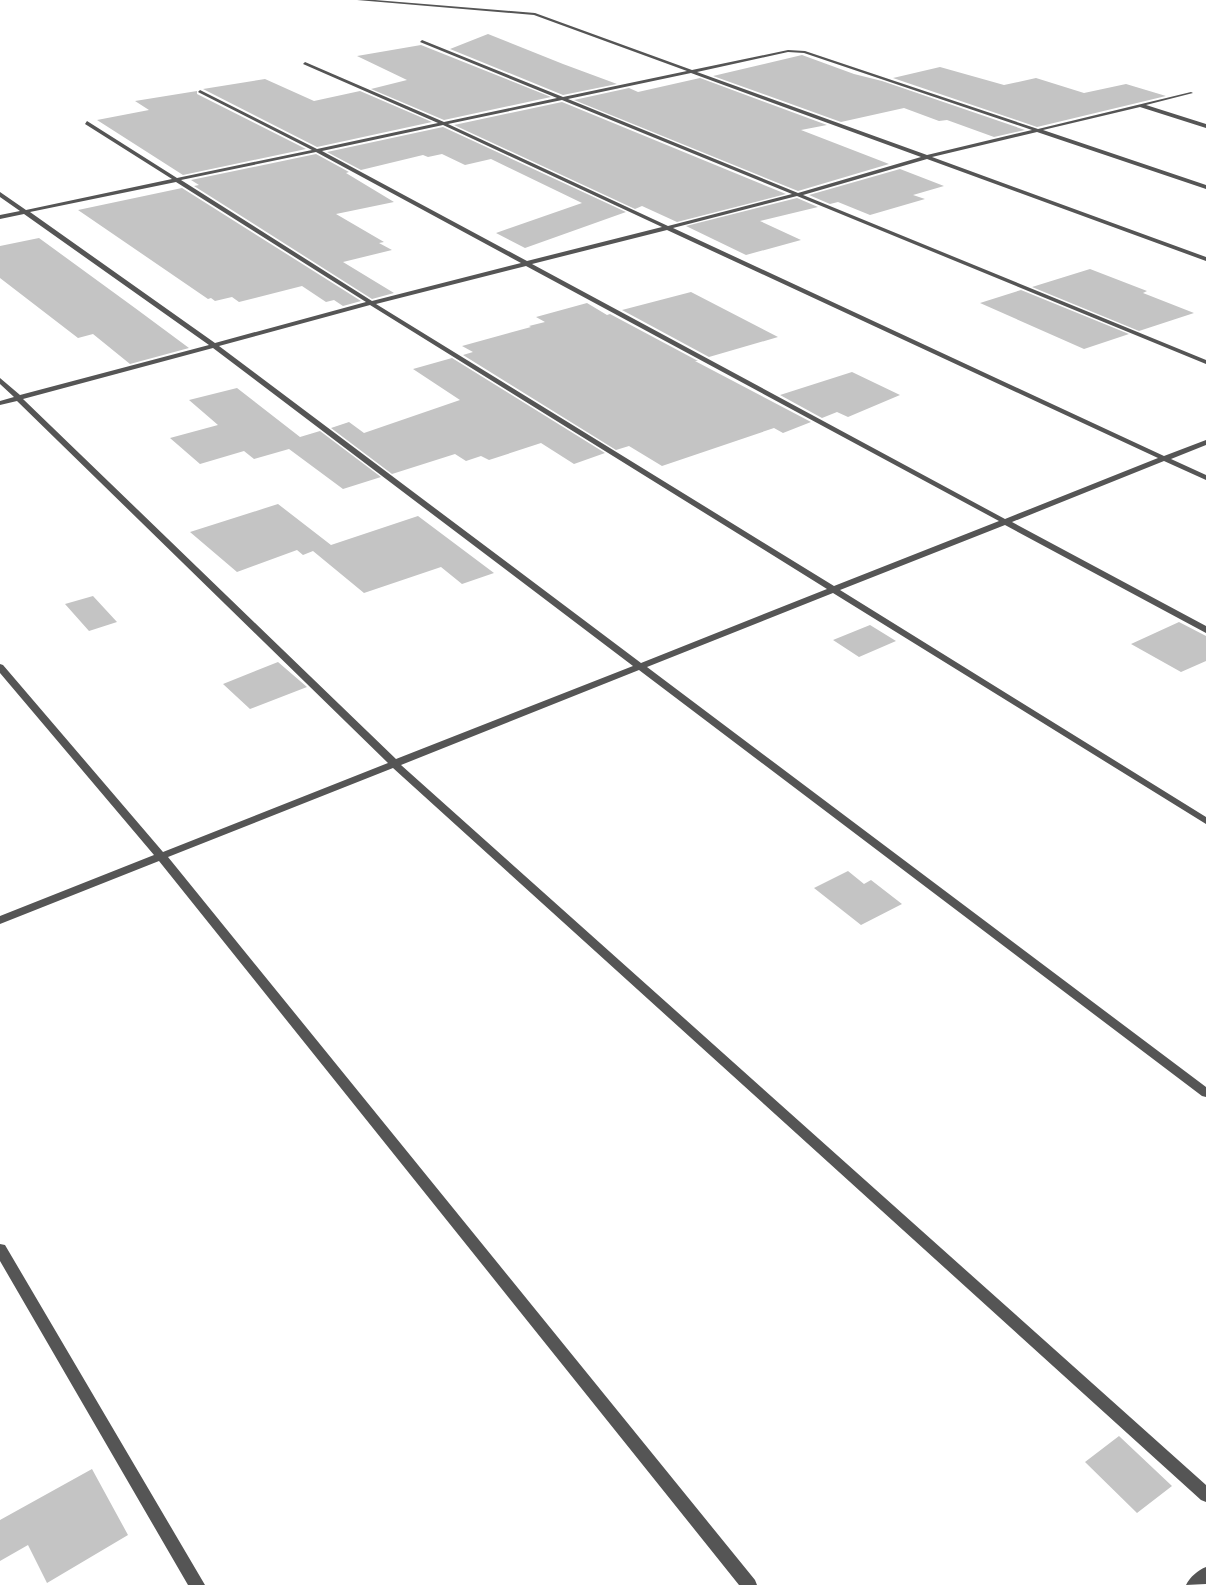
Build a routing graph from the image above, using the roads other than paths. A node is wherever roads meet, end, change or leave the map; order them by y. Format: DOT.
graph roads {
  1 [pos="358,0"];
  2 [pos="422,41"];
  3 [pos="304,63"];
  4 [pos="690,70"];
  5 [pos="200,91"];
  6 [pos="1191,93"];
  7 [pos="564,98"];
  8 [pos="1138,105"];
  9 [pos="87,123"];
  10 [pos="442,123"];
  11 [pos="1206,126"];
  12 [pos="1036,130"];
  13 [pos="316,150"];
  14 [pos="927,157"];
  15 [pos="175,180"];
  16 [pos="1206,187"];
  17 [pos="0,194"];
  18 [pos="796,195"];
  19 [pos="25,212"];
  20 [pos="0,217"];
  21 [pos="664,228"];
  22 [pos="1206,260"];
  23 [pos="526,264"];
  24 [pos="371,303"];
  25 [pos="214,345"];
  26 [pos="1206,362"];
  27 [pos="0,380"];
  28 [pos="19,398"];
  29 [pos="0,403"];
  30 [pos="1206,442"];
  31 [pos="1164,459"];
  32 [pos="1206,478"];
  33 [pos="1006,522"];
  34 [pos="835,590"];
  35 [pos="1206,630"];
  36 [pos="640,666"];
  37 [pos="0,667"];
  38 [pos="395,764"];
  39 [pos="1206,821"];
  40 [pos="162,856"];
  41 [pos="0,920"];
  42 [pos="1206,1093"];
  43 [pos="0,1249"];
  44 [pos="1206,1495"];
  45 [pos="1206,1574"];
  46 [pos="197,1585"];
  47 [pos="749,1585"];
  48 [pos="1194,1585"];
  1 -- 4 [label="street"];
  2 -- 7 [label="street"];
  3 -- 10 [label="street"];
  4 -- 7 [label="street"];
  4 -- 12 [label="street"];
  4 -- 14 [label="street"];
  5 -- 13 [label="street"];
  6 -- 8 [label="street"];
  7 -- 10 [label="street"];
  7 -- 18 [label="street"];
  8 -- 11 [label="street"];
  8 -- 12 [label="street"];
  9 -- 15 [label="street"];
  10 -- 13 [label="street"];
  10 -- 21 [label="street"];
  12 -- 14 [label="street"];
  12 -- 16 [label="street"];
  13 -- 15 [label="street"];
  13 -- 23 [label="street"];
  14 -- 18 [label="street"];
  14 -- 22 [label="street"];
  15 -- 19 [label="street"];
  15 -- 24 [label="street"];
  17 -- 19 [label="street"];
  18 -- 21 [label="street"];
  18 -- 26 [label="street"];
  19 -- 20 [label="street"];
  19 -- 25 [label="street"];
  21 -- 23 [label="street"];
  21 -- 31 [label="street"];
  23 -- 24 [label="street"];
  23 -- 33 [label="street"];
  24 -- 25 [label="street"];
  24 -- 34 [label="street"];
  25 -- 28 [label="street"];
  25 -- 36 [label="street"];
  27 -- 28 [label="street"];
  28 -- 29 [label="street"];
  28 -- 38 [label="street"];
  30 -- 31 [label="street"];
  31 -- 32 [label="street"];
  31 -- 33 [label="street"];
  33 -- 34 [label="street"];
  33 -- 35 [label="street"];
  34 -- 36 [label="street"];
  34 -- 39 [label="street"];
  36 -- 38 [label="street"];
  36 -- 42 [label="street"];
  37 -- 40 [label="street"];
  38 -- 40 [label="street"];
  38 -- 44 [label="street"];
  40 -- 41 [label="street"];
  40 -- 47 [label="street"];
  43 -- 46 [label="street"];
  45 -- 48 [label="street"];
}
